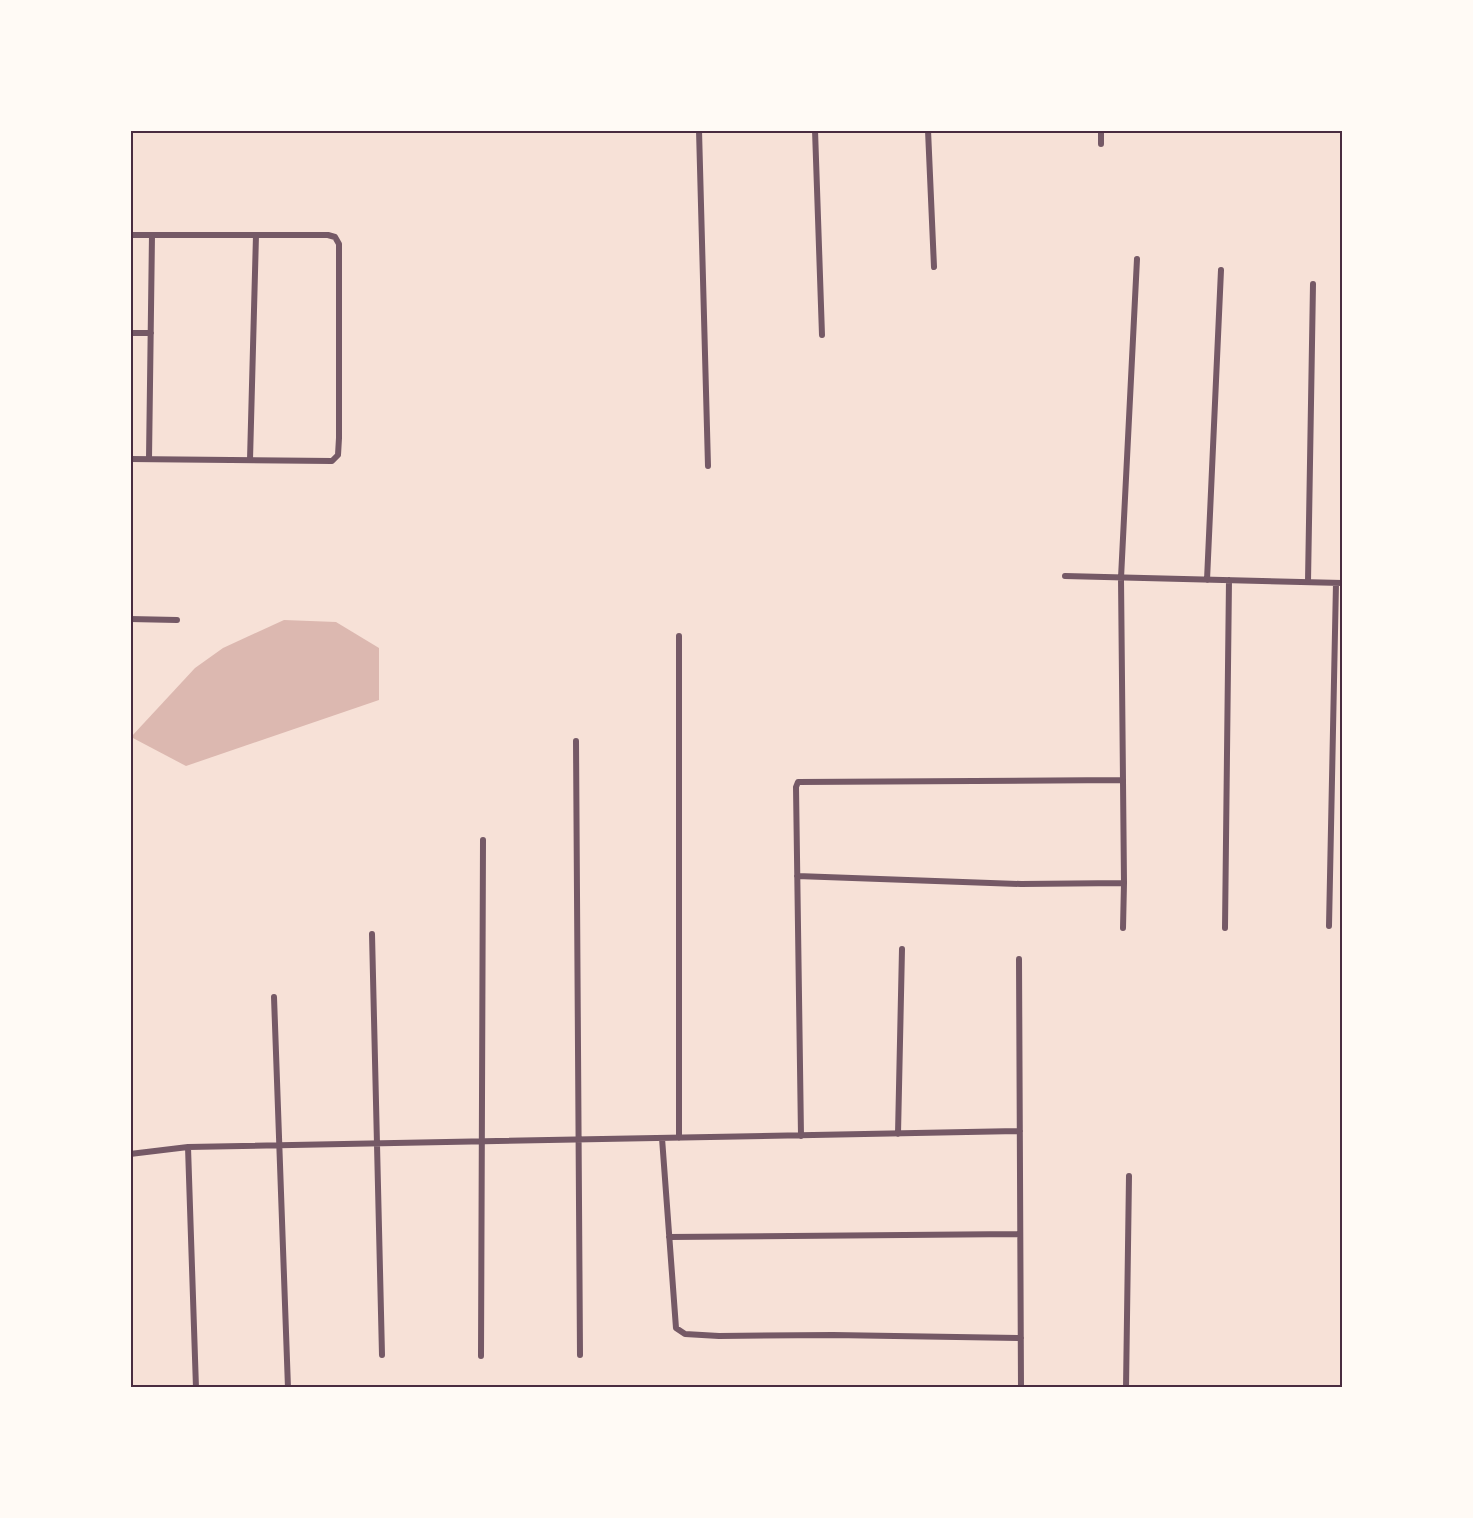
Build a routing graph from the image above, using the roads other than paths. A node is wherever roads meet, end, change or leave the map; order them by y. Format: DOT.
graph roads {
  1 [pos="699,130"];
  2 [pos="815,130"];
  3 [pos="928,130"];
  4 [pos="1101,130"];
  5 [pos="1101,144"];
  6 [pos="130,235"];
  7 [pos="152,235"];
  8 [pos="256,235"];
  9 [pos="1137,259"];
  10 [pos="934,267"];
  11 [pos="1221,270"];
  12 [pos="1313,284"];
  13 [pos="130,333"];
  14 [pos="151,333"];
  15 [pos="822,335"];
  16 [pos="130,459"];
  17 [pos="149,459"];
  18 [pos="250,460"];
  19 [pos="708,466"];
  20 [pos="1065,576"];
  21 [pos="1121,578"];
  22 [pos="1207,580"];
  23 [pos="1229,580"];
  24 [pos="1308,582"];
  25 [pos="1339,583"];
  26 [pos="130,619"];
  27 [pos="177,621"];
  28 [pos="679,636"];
  29 [pos="576,741"];
  30 [pos="1123,780"];
  31 [pos="483,840"];
  32 [pos="798,876"];
  33 [pos="1124,883"];
  34 [pos="1329,926"];
  35 [pos="1123,928"];
  36 [pos="1225,928"];
  37 [pos="372,934"];
  38 [pos="902,949"];
  39 [pos="1019,959"];
  40 [pos="274,998"];
  41 [pos="1020,1131"];
  42 [pos="898,1134"];
  43 [pos="801,1136"];
  44 [pos="662,1138"];
  45 [pos="679,1138"];
  46 [pos="578,1140"];
  47 [pos="481,1142"];
  48 [pos="376,1144"];
  49 [pos="279,1146"];
  50 [pos="188,1147"];
  51 [pos="130,1154"];
  52 [pos="1129,1176"];
  53 [pos="1020,1234"];
  54 [pos="669,1237"];
  55 [pos="1021,1338"];
  56 [pos="382,1355"];
  57 [pos="580,1355"];
  58 [pos="481,1356"];
  59 [pos="196,1388"];
  60 [pos="288,1388"];
  61 [pos="1021,1388"];
  62 [pos="1126,1388"];
  1 -- 19 [label="street"];
  2 -- 15 [label="street"];
  3 -- 10 [label="street"];
  4 -- 5 [label="street"];
  6 -- 7 [label="street"];
  7 -- 8 [label="street"];
  7 -- 14 [label="street"];
  8 -- 18 [label="street"];
  8 -- 18 [label="street"];
  9 -- 21 [label="street"];
  11 -- 22 [label="street"];
  12 -- 24 [label="street"];
  13 -- 14 [label="street"];
  14 -- 17 [label="street"];
  16 -- 17 [label="street"];
  17 -- 18 [label="street"];
  20 -- 21 [label="street"];
  21 -- 22 [label="street"];
  21 -- 30 [label="street"];
  22 -- 23 [label="street"];
  23 -- 24 [label="street"];
  23 -- 36 [label="street"];
  24 -- 25 [label="street"];
  25 -- 34 [label="street"];
  26 -- 27 [label="street"];
  28 -- 45 [label="street"];
  29 -- 46 [label="street"];
  30 -- 32 [label="street"];
  30 -- 33 [label="street"];
  31 -- 47 [label="street"];
  32 -- 33 [label="street"];
  32 -- 43 [label="street"];
  33 -- 35 [label="street"];
  37 -- 48 [label="street"];
  38 -- 42 [label="street"];
  39 -- 41 [label="street"];
  40 -- 49 [label="street"];
  41 -- 42 [label="street"];
  41 -- 53 [label="street"];
  42 -- 43 [label="street"];
  43 -- 45 [label="street"];
  44 -- 45 [label="street"];
  44 -- 46 [label="street"];
  44 -- 54 [label="street"];
  46 -- 47 [label="street"];
  46 -- 57 [label="street"];
  47 -- 48 [label="street"];
  47 -- 58 [label="street"];
  48 -- 49 [label="street"];
  48 -- 56 [label="street"];
  49 -- 50 [label="street"];
  49 -- 60 [label="street"];
  50 -- 51 [label="street"];
  50 -- 59 [label="street"];
  52 -- 62 [label="street"];
  53 -- 54 [label="street"];
  53 -- 55 [label="street"];
  54 -- 55 [label="street"];
  55 -- 61 [label="street"];
}
